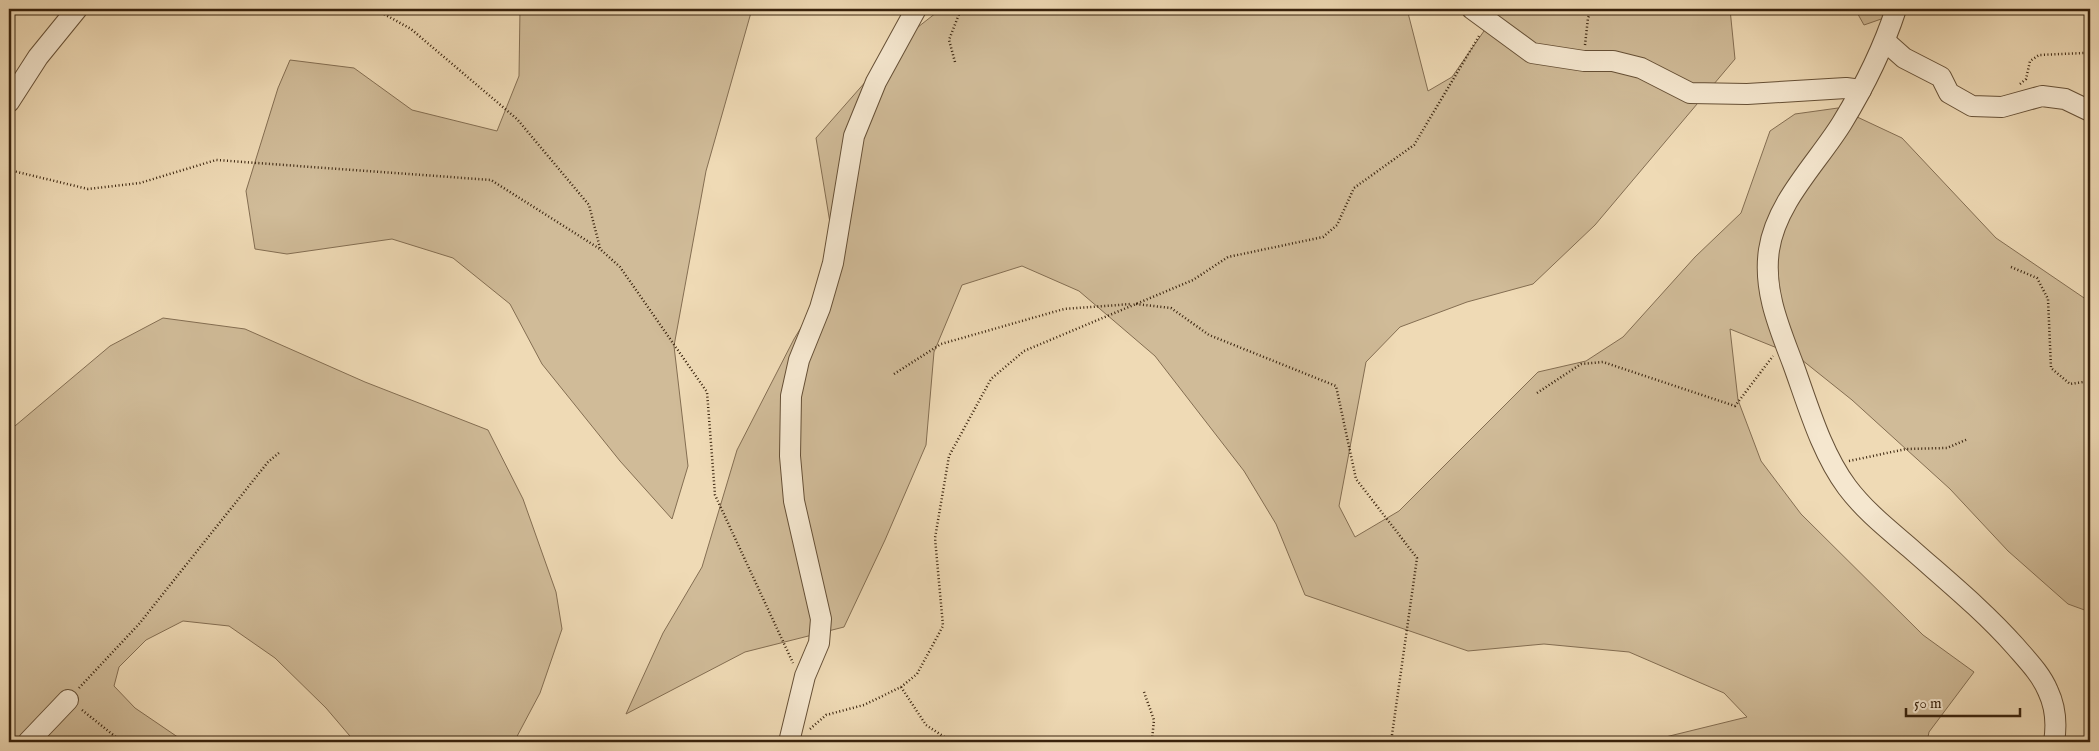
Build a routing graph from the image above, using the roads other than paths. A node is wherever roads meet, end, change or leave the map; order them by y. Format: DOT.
graph roads {
  1 [pos="77,9"];
  2 [pos="916,9"];
  3 [pos="1472,9"];
  4 [pos="1896,9"];
  5 [pos="1886,42"];
  6 [pos="1861,90"];
  7 [pos="9,102"];
  8 [pos="2090,111"];
  9 [pos="68,700"];
  10 [pos="798,739"];
  11 [pos="28,742"];
  12 [pos="2054,742"];
  1 -- 7 [label="street"];
  2 -- 10 [label="street"];
  3 -- 6 [label="street"];
  4 -- 5 [label="street"];
  5 -- 6 [label="street"];
  5 -- 8 [label="street"];
  6 -- 12 [label="street"];
  9 -- 11 [label="street"];
}
